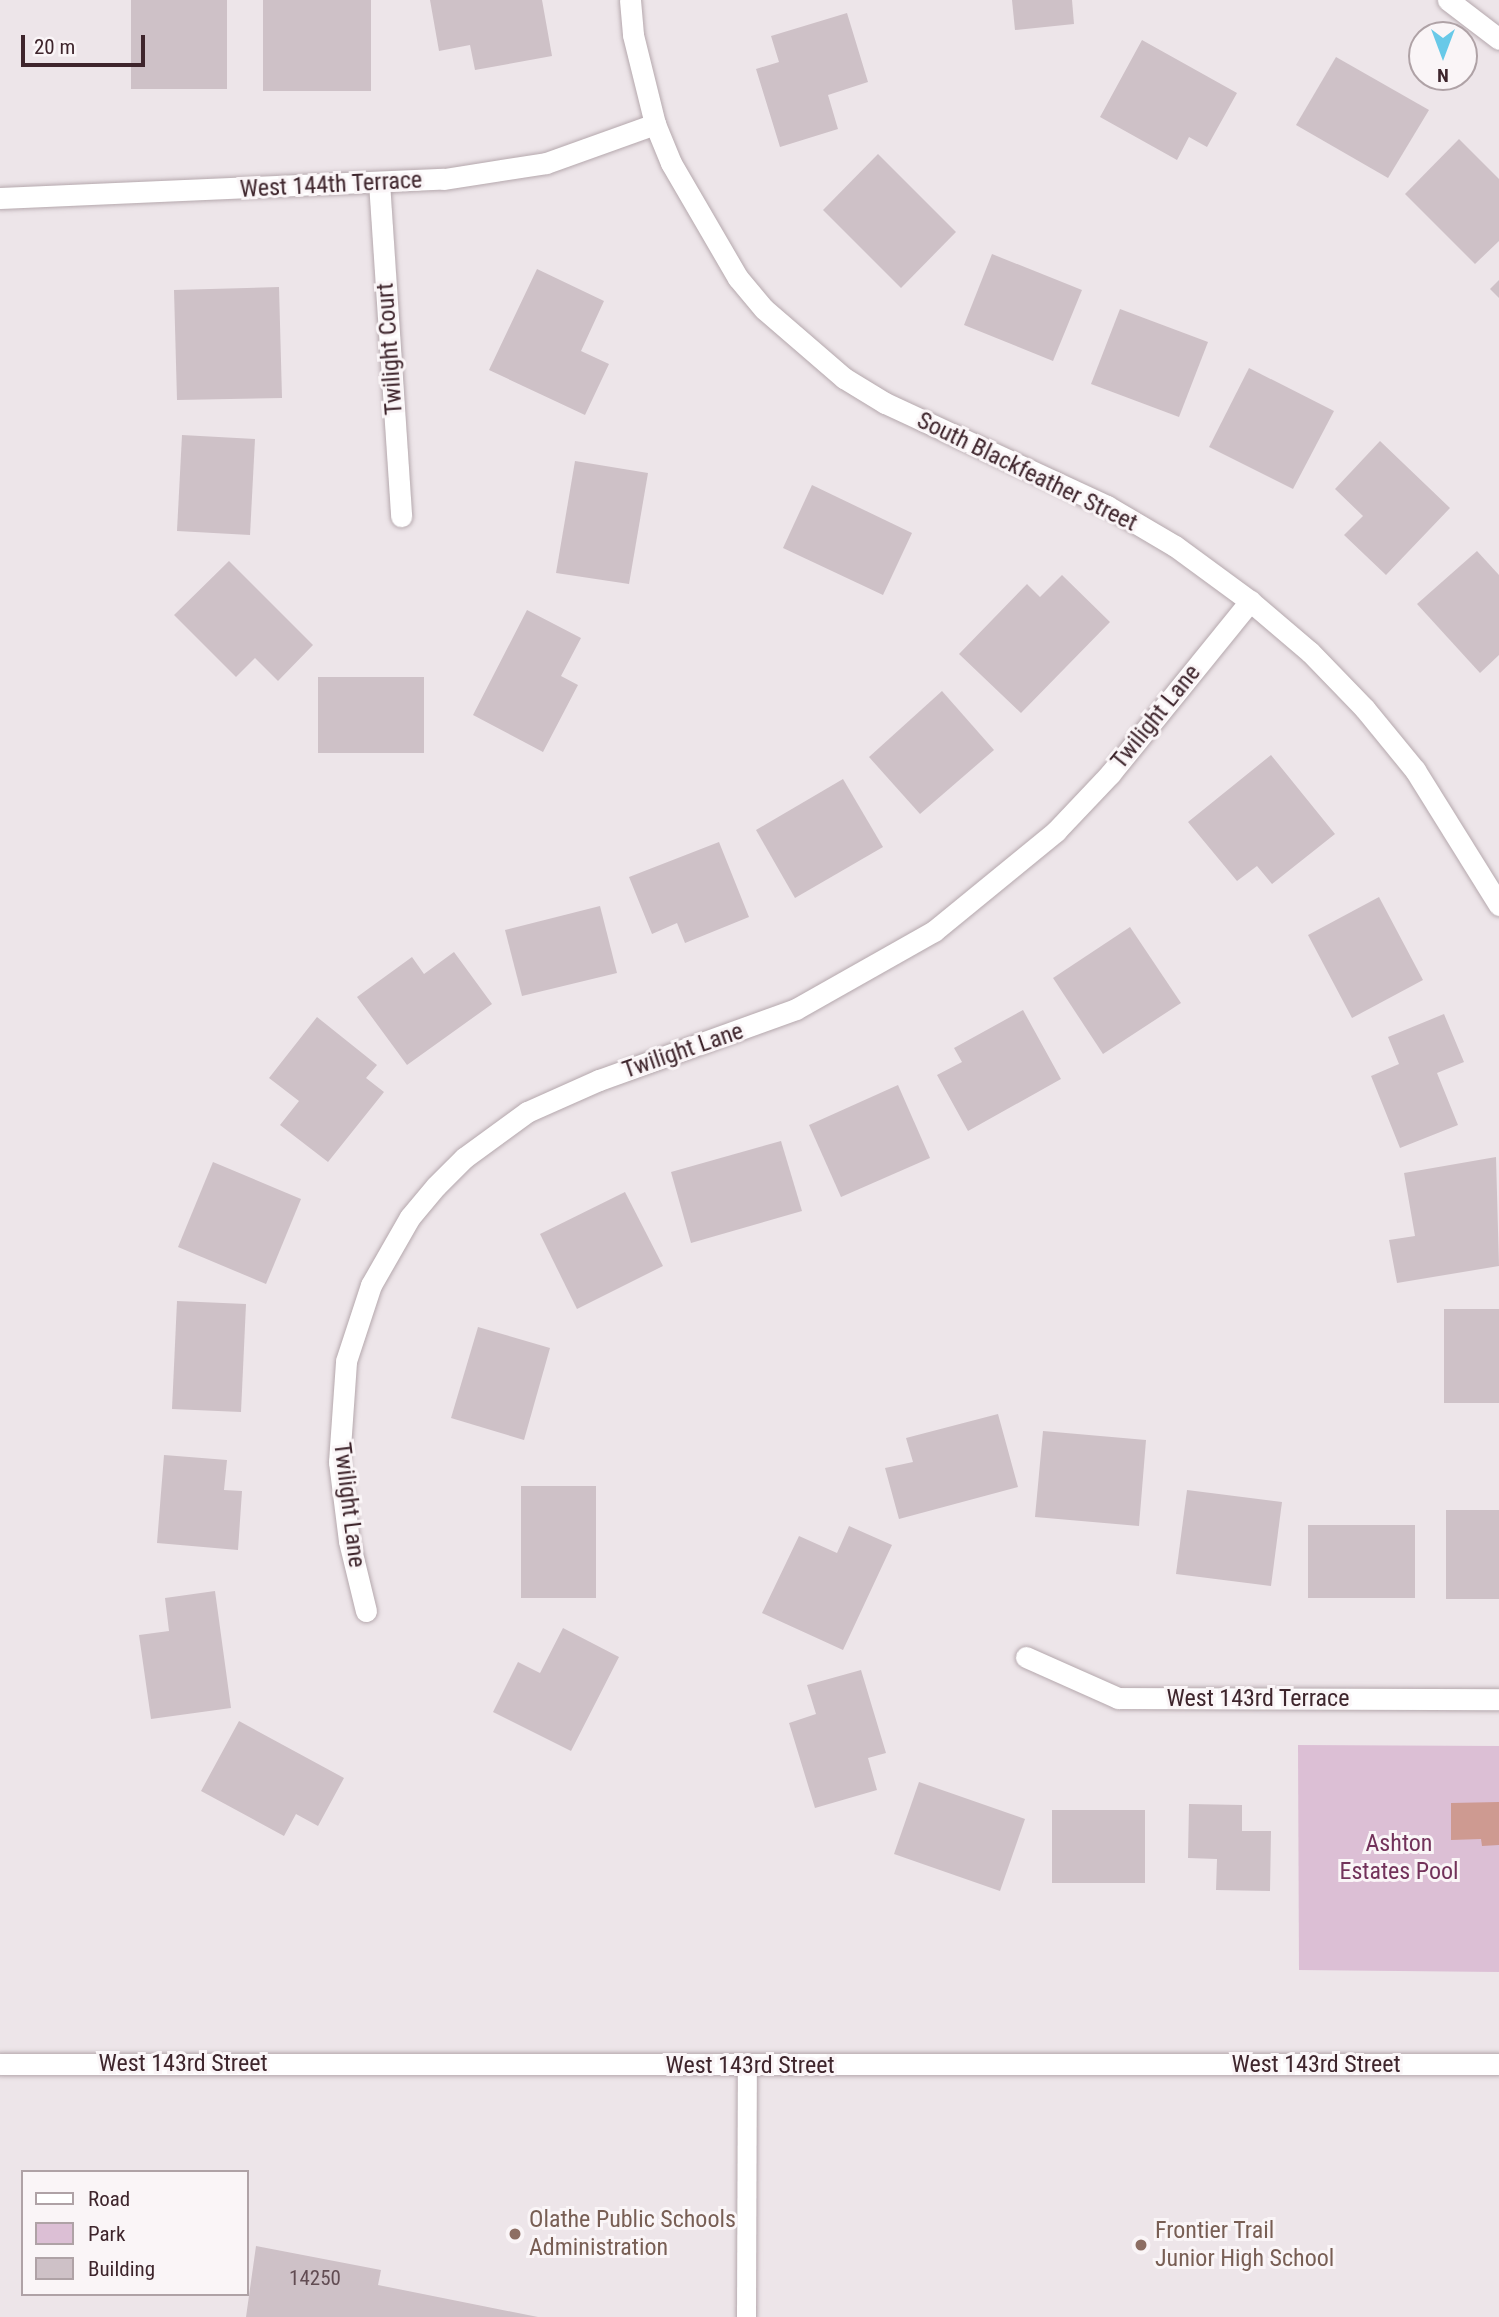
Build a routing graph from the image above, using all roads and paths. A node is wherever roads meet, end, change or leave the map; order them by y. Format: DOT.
graph roads {
  1 [pos="630,0"];
  2 [pos="1448,0"];
  3 [pos="1499,39"];
  4 [pos="655,124"];
  5 [pos="379,182"];
  6 [pos="0,198"];
  7 [pos="401,516"];
  8 [pos="1250,601"];
  9 [pos="1499,905"];
  10 [pos="366,1611"];
  11 [pos="1026,1657"];
  12 [pos="1499,1699"];
  13 [pos="0,2064"];
  14 [pos="1499,2064"];
  15 [pos="747,2066"];
  16 [pos="746,2317"];
  1 -- 4 [label="street, South Blackfeather Street"];
  2 -- 3 [label="street"];
  4 -- 5 [label="street, West 144th Terrace"];
  4 -- 8 [label="street, South Blackfeather Street"];
  5 -- 6 [label="street, West 144th Terrace"];
  5 -- 7 [label="street, Twilight Court"];
  8 -- 9 [label="street, South Blackfeather Street"];
  8 -- 10 [label="street, Twilight Lane"];
  11 -- 12 [label="street, West 143rd Terrace"];
  13 -- 15 [label="street, West 143rd Street"];
  14 -- 15 [label="street, West 143rd Street"];
  15 -- 16 [label="lane"];
}
